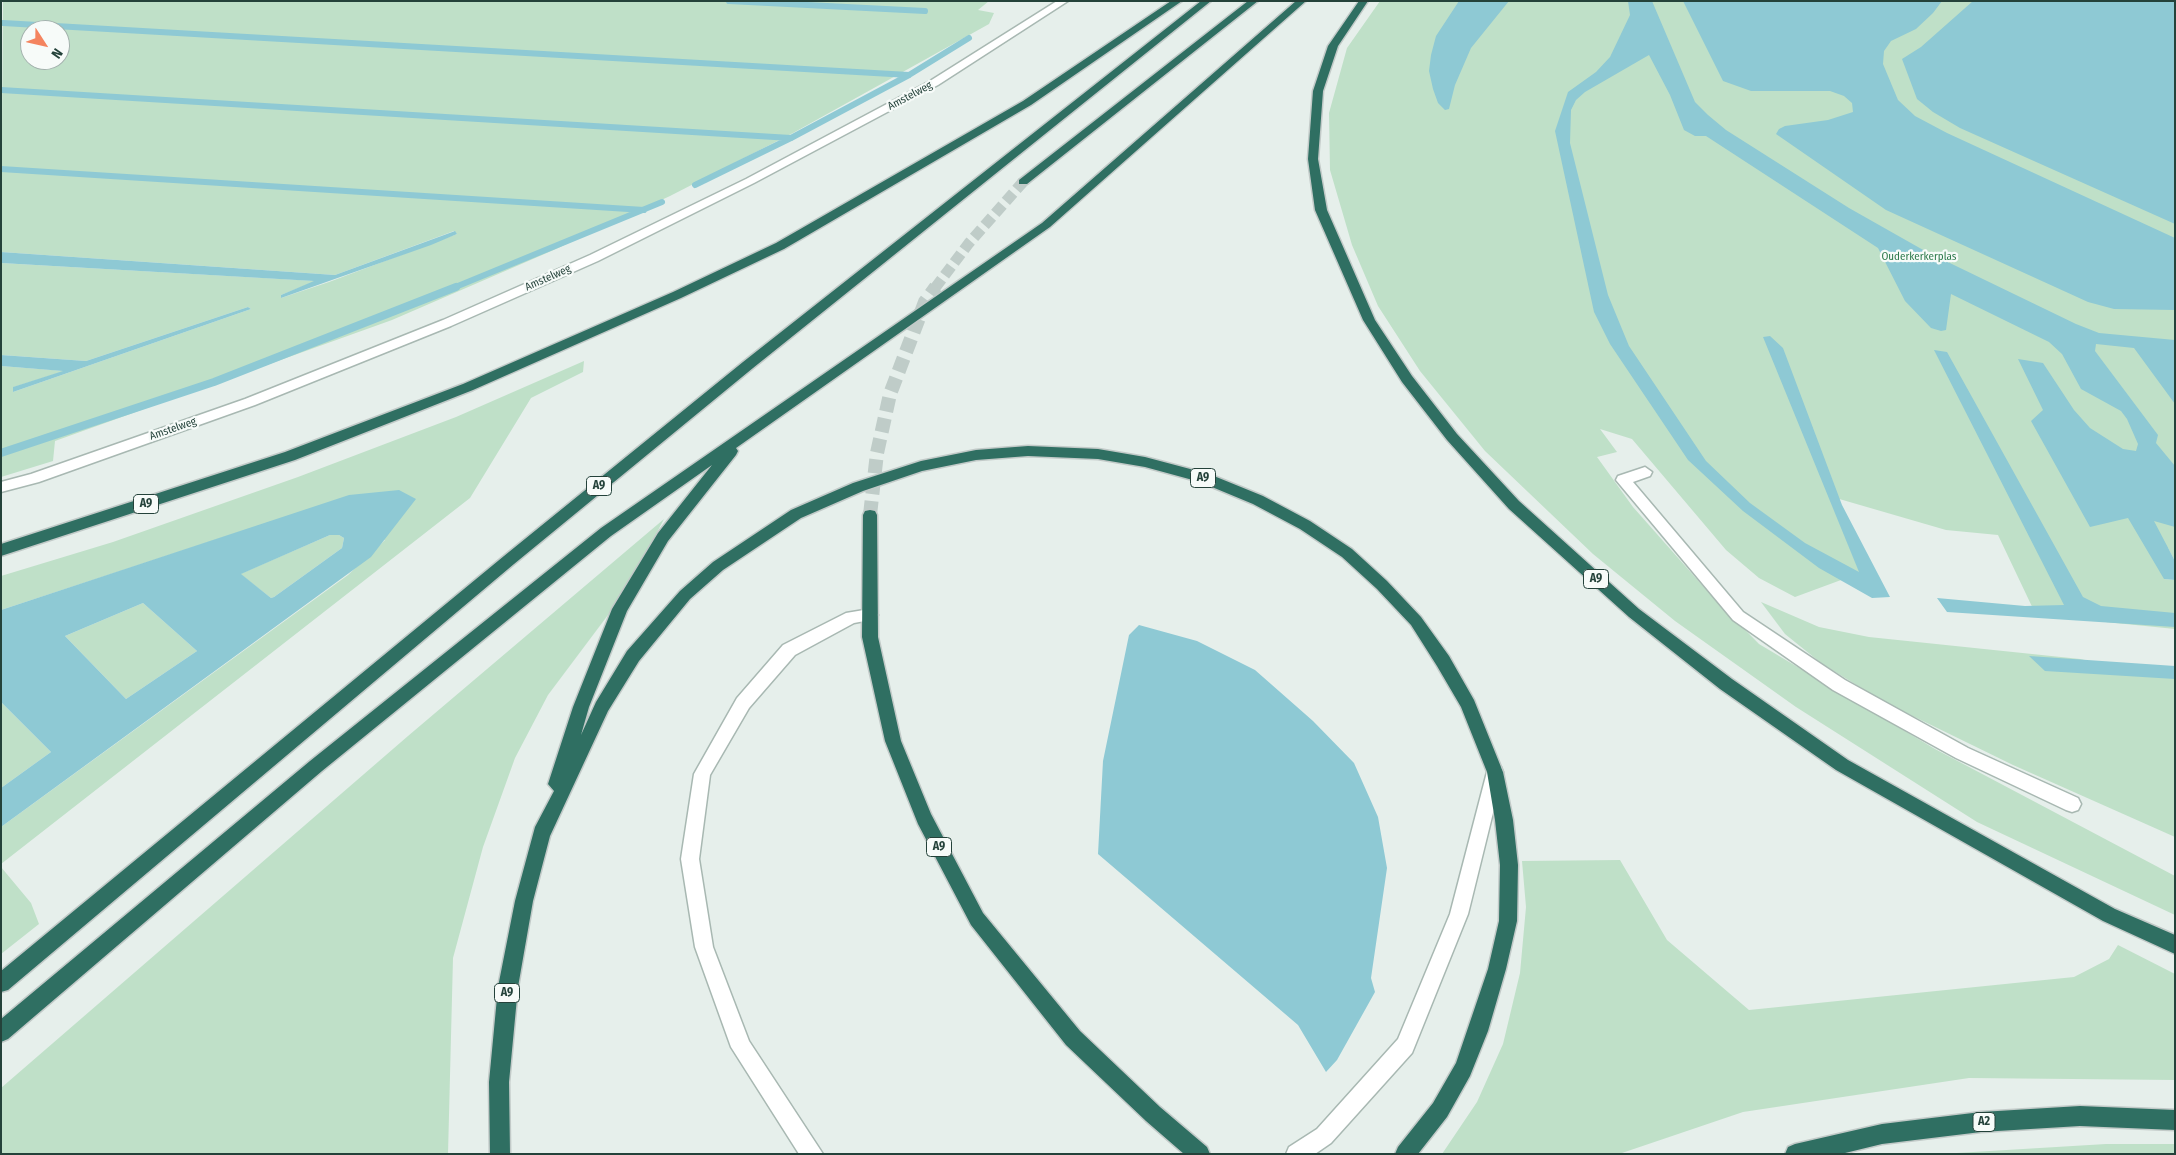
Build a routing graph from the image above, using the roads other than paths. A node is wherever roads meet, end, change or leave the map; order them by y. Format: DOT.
graph roads {
  1 [pos="1064,1"];
  2 [pos="1178,1"];
  3 [pos="1207,1"];
  4 [pos="1254,1"];
  5 [pos="1302,1"];
  6 [pos="1364,1"];
  7 [pos="1023,182"];
  8 [pos="742,437"];
  9 [pos="1645,472"];
  10 [pos="1,487"];
  11 [pos="870,515"];
  12 [pos="1,550"];
  13 [pos="870,615"];
  14 [pos="1495,772"];
  15 [pos="2072,804"];
  16 [pos="542,835"];
  17 [pos="2175,945"];
  18 [pos="1,983"];
  19 [pos="1,1032"];
  20 [pos="2175,1120"];
  21 [pos="500,1154"];
  22 [pos="813,1154"];
  23 [pos="1200,1154"];
  24 [pos="1296,1154"];
  25 [pos="1405,1154"];
  26 [pos="1795,1154"];
  1 -- 10 [label="street, Amstelweg"];
  2 -- 12 [label="highway, A9"];
  3 -- 18 [label="highway, A9"];
  4 -- 7 [label="highway"];
  5 -- 8 [label="highway, A9"];
  6 -- 17 [label="highway, A9"];
  8 -- 16 [label="highway, A9"];
  8 -- 19 [label="highway, A9"];
  9 -- 15 [label="street"];
  11 -- 13 [label="highway, A9"];
  13 -- 22 [label="street"];
  13 -- 23 [label="highway, A9"];
  14 -- 16 [label="highway, A9"];
  14 -- 24 [label="street"];
  14 -- 25 [label="highway, A9"];
  16 -- 21 [label="highway, A9"];
  20 -- 26 [label="highway, A2"];
}
